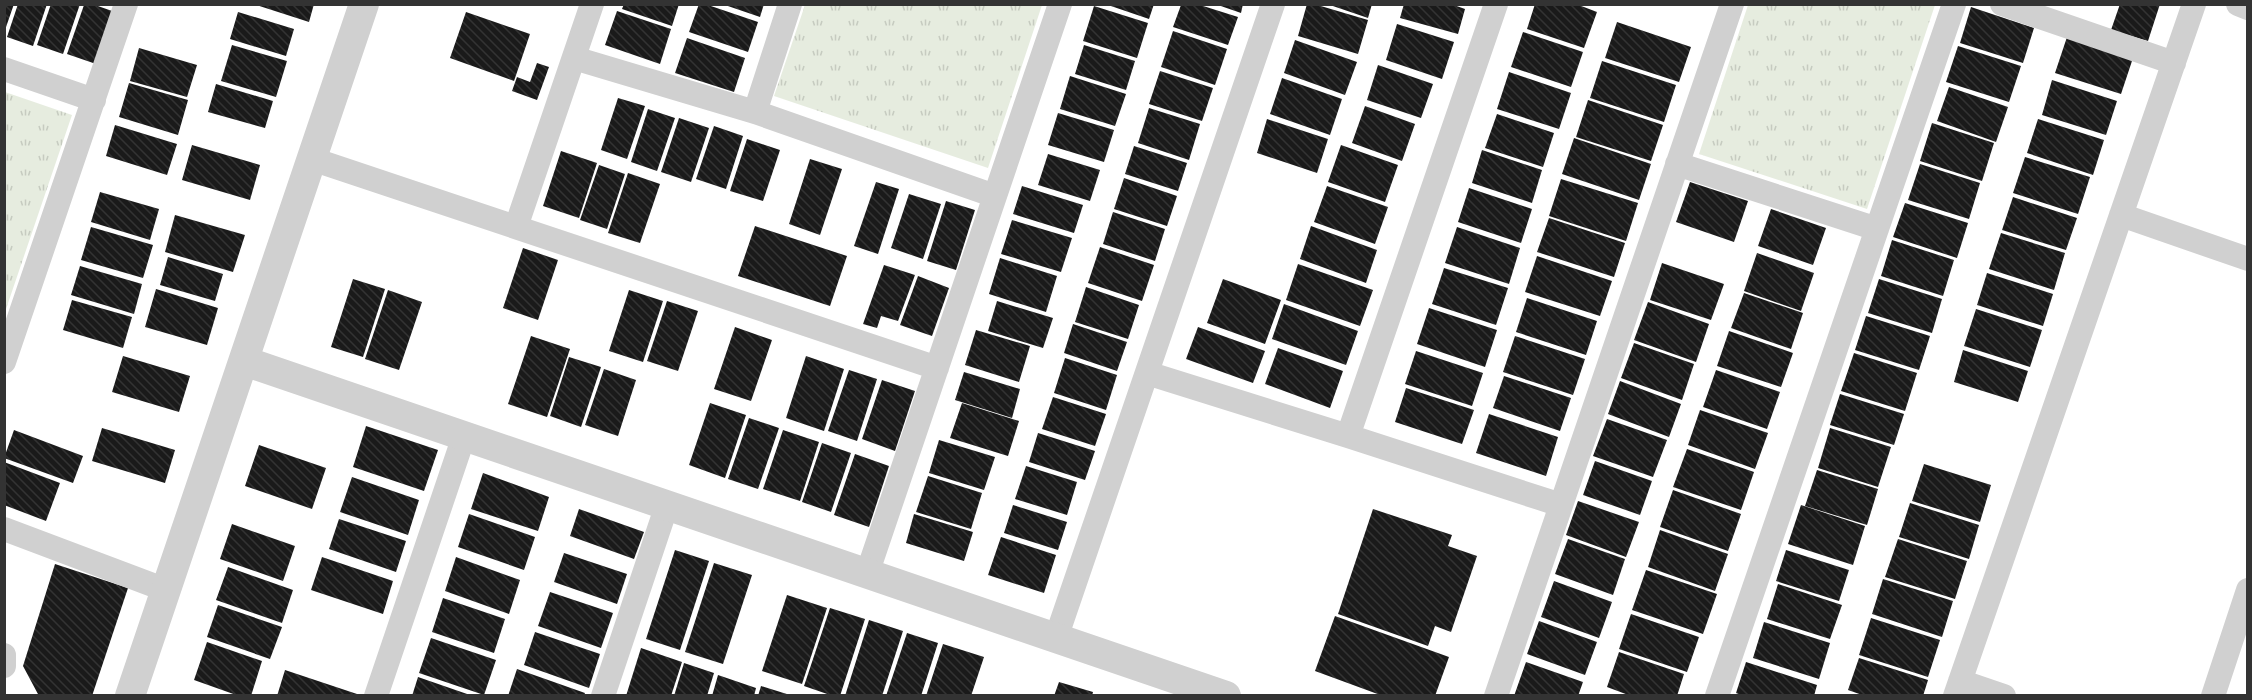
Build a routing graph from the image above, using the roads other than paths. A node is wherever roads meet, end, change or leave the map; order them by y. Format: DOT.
graph roads {
  1 [pos="126,4"];
  2 [pos="364,4"];
  3 [pos="592,4"];
  4 [pos="790,4"];
  5 [pos="1060,4"];
  6 [pos="1273,4"];
  7 [pos="1496,4"];
  8 [pos="1732,4"];
  9 [pos="1954,4"];
  10 [pos="2002,4"];
  11 [pos="2194,4"];
  12 [pos="2238,4"];
  13 [pos="2247,8"];
  14 [pos="574,58"];
  15 [pos="2174,63"];
  16 [pos="4,69"];
  17 [pos="94,99"];
  18 [pos="755,112"];
  19 [pos="312,159"];
  20 [pos="1677,164"];
  21 [pos="995,196"];
  22 [pos="2121,215"];
  23 [pos="516,227"];
  24 [pos="1877,229"];
  25 [pos="2247,259"];
  26 [pos="244,361"];
  27 [pos="4,362"];
  28 [pos="937,368"];
  29 [pos="1147,373"];
  30 [pos="464,436"];
  31 [pos="1348,436"];
  32 [pos="1561,505"];
  33 [pos="667,506"];
  34 [pos="4,529"];
  35 [pos="867,574"];
  36 [pos="166,590"];
  37 [pos="2247,590"];
  38 [pos="1056,638"];
  39 [pos="4,655"];
  40 [pos="4,666"];
  41 [pos="1957,688"];
  42 [pos="130,696"];
  43 [pos="376,696"];
  44 [pos="603,696"];
  45 [pos="1226,696"];
  46 [pos="1496,696"];
  47 [pos="1717,696"];
  48 [pos="2004,696"];
  49 [pos="2213,696"];
  1 -- 17 [label="street"];
  2 -- 19 [label="street"];
  3 -- 14 [label="street"];
  4 -- 18 [label="street"];
  5 -- 21 [label="street"];
  6 -- 29 [label="street"];
  7 -- 31 [label="street"];
  8 -- 20 [label="street"];
  9 -- 24 [label="street"];
  10 -- 15 [label="street"];
  11 -- 15 [label="street"];
  12 -- 13 [label="street"];
  14 -- 18 [label="street"];
  14 -- 23 [label="street"];
  15 -- 22 [label="street"];
  16 -- 17 [label="street"];
  17 -- 27 [label="street"];
  18 -- 21 [label="street"];
  19 -- 23 [label="street"];
  19 -- 26 [label="street"];
  20 -- 24 [label="street"];
  20 -- 32 [label="street"];
  21 -- 28 [label="street"];
  22 -- 25 [label="street"];
  22 -- 41 [label="street"];
  23 -- 28 [label="street"];
  24 -- 47 [label="street"];
  26 -- 30 [label="street"];
  26 -- 36 [label="street"];
  28 -- 35 [label="street"];
  29 -- 31 [label="street"];
  29 -- 38 [label="street"];
  30 -- 33 [label="street"];
  30 -- 43 [label="street"];
  31 -- 32 [label="street"];
  32 -- 46 [label="street"];
  33 -- 35 [label="street"];
  33 -- 44 [label="street"];
  34 -- 36 [label="street"];
  35 -- 38 [label="street"];
  36 -- 42 [label="street"];
  37 -- 49 [label="street"];
  38 -- 45 [label="street"];
  39 -- 40 [label="street"];
  41 -- 48 [label="street"];
}
